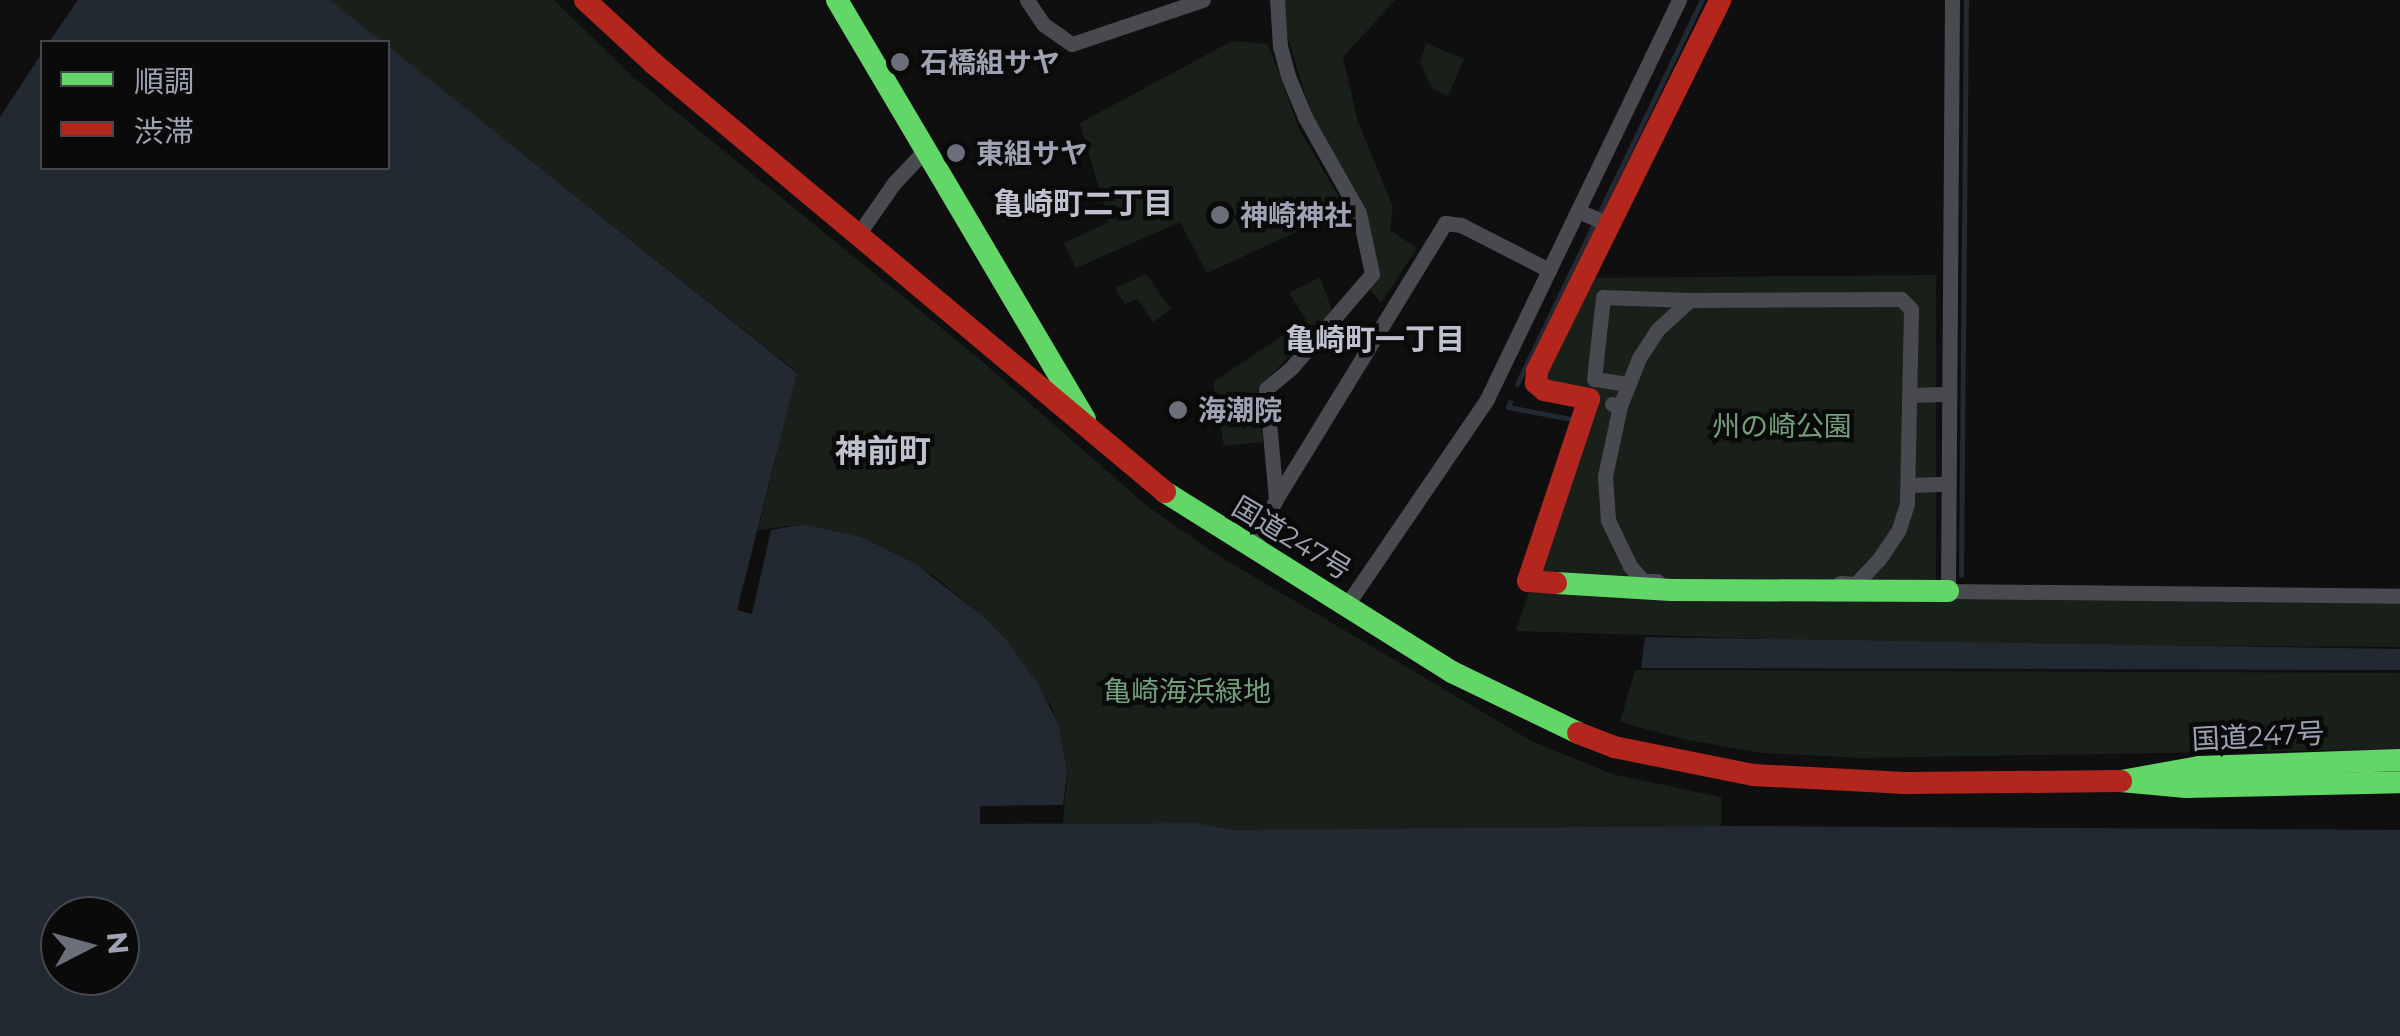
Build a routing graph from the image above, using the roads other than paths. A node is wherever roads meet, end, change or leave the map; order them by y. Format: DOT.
graph roads {
  1 [pos="585,0"];
  2 [pos="836,0"];
  3 [pos="1027,0"];
  4 [pos="1203,0"];
  5 [pos="1277,0"];
  6 [pos="1679,0"];
  7 [pos="1720,0"];
  8 [pos="1952,0"];
  9 [pos="927,148"];
  10 [pos="1578,211"];
  11 [pos="1604,222"];
  12 [pos="857,236"];
  13 [pos="1549,270"];
  14 [pos="1690,300"];
  15 [pos="1627,384"];
  16 [pos="1940,394"];
  17 [pos="1910,395"];
  18 [pos="1092,430"];
  19 [pos="1940,484"];
  20 [pos="1910,485"];
  21 [pos="1276,498"];
  22 [pos="1252,549"];
  23 [pos="1948,591"];
  24 [pos="2400,596"];
  25 [pos="1346,606"];
  26 [pos="2400,760"];
  27 [pos="2121,781"];
  28 [pos="2400,782"];
  1 -- 12 [label="main road, 国道247号"];
  2 -- 9 [label="main road"];
  3 -- 4 [label="street"];
  5 -- 21 [label="street"];
  6 -- 10 [label="street"];
  7 -- 11 [label="main road"];
  8 -- 23 [label="street"];
  9 -- 12 [label="street"];
  9 -- 18 [label="main road"];
  10 -- 11 [label="street"];
  10 -- 13 [label="street"];
  11 -- 23 [label="main road"];
  12 -- 18 [label="main road, 国道247号"];
  13 -- 21 [label="street"];
  13 -- 25 [label="street"];
  14 -- 15 [label="street"];
  14 -- 15 [label="street"];
  14 -- 17 [label="street"];
  15 -- 20 [label="street"];
  16 -- 17 [label="street"];
  17 -- 20 [label="street"];
  18 -- 22 [label="main road, 国道247号"];
  19 -- 20 [label="street"];
  21 -- 22 [label="street"];
  22 -- 25 [label="main road, 国道247号"];
  23 -- 24 [label="street"];
  25 -- 27 [label="main road, 国道247号"];
  26 -- 27 [label="main road, 国道247号"];
  27 -- 28 [label="main road, 国道247号"];
}
